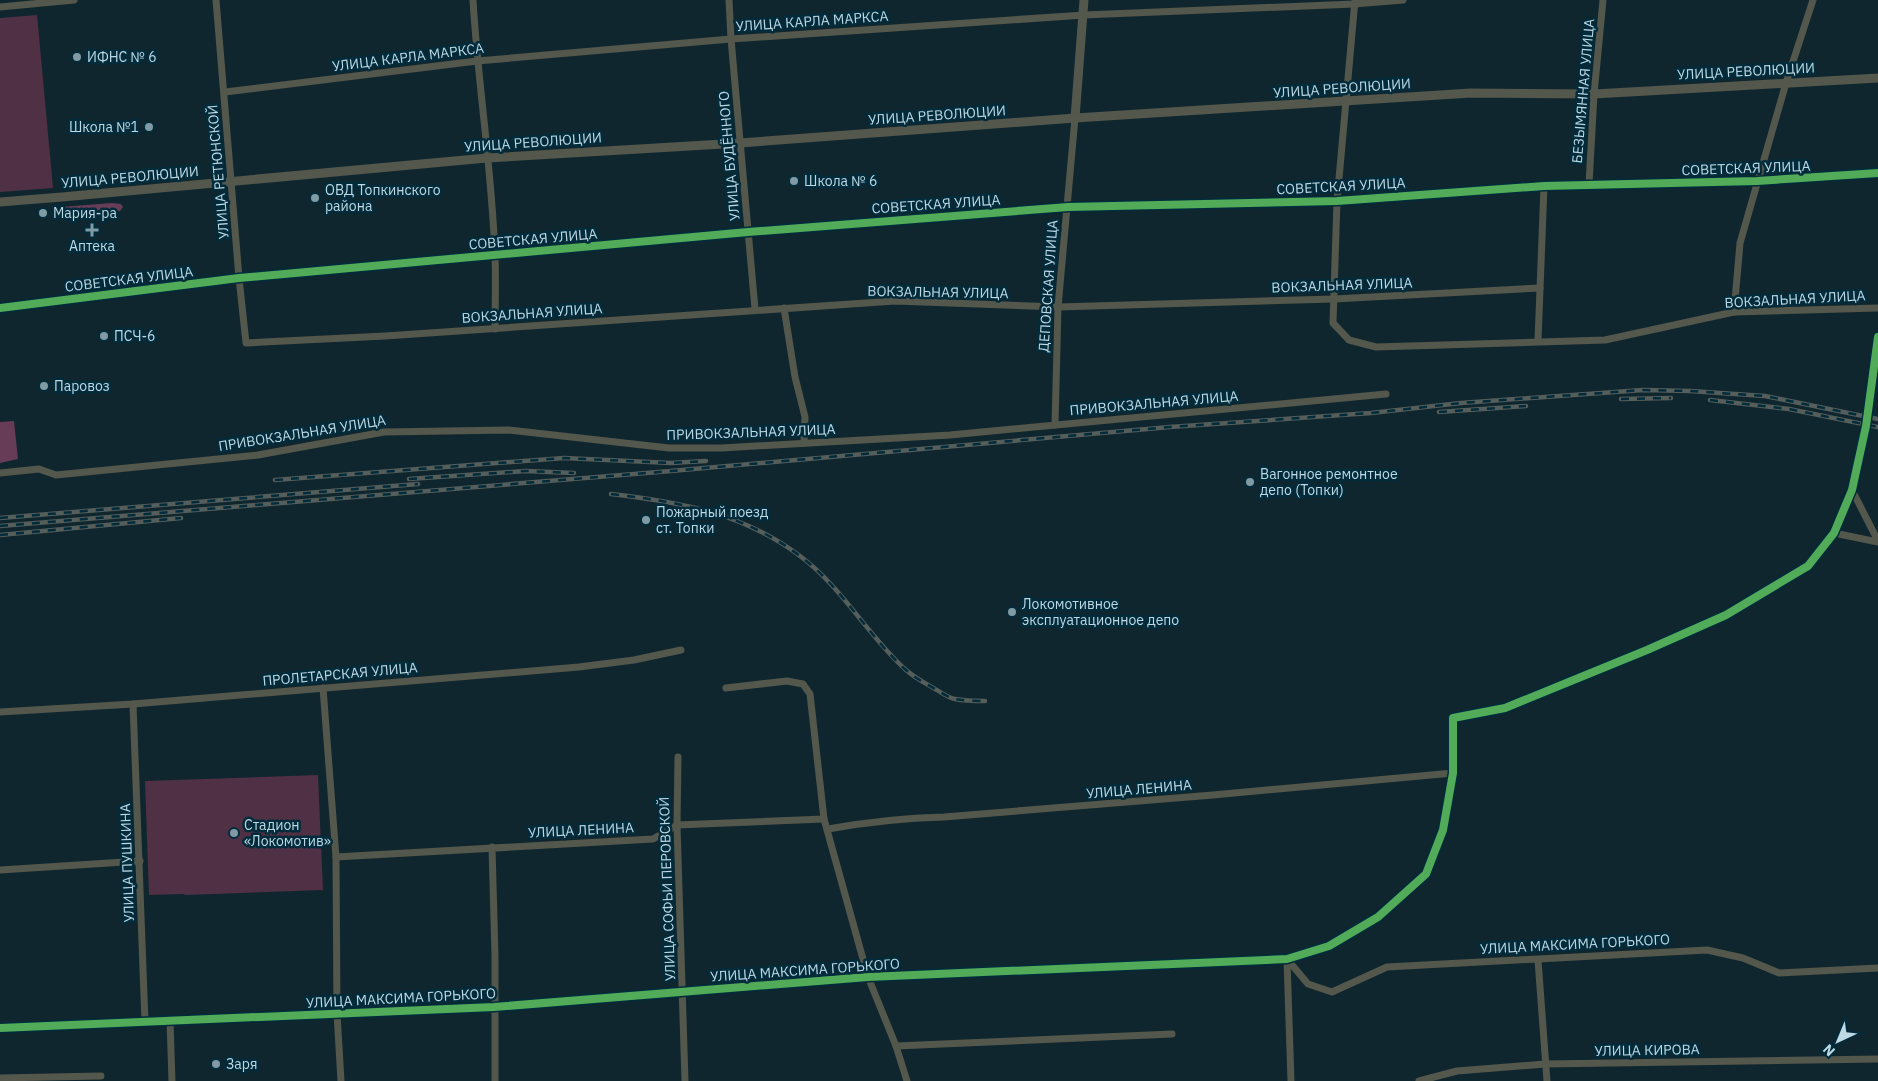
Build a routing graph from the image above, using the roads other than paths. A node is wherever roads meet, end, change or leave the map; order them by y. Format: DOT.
graph roads {
  1 [pos="74,0"];
  2 [pos="216,0"];
  3 [pos="473,0"];
  4 [pos="729,0"];
  5 [pos="1084,0"];
  6 [pos="1403,0"];
  7 [pos="1604,0"];
  8 [pos="1813,0"];
  9 [pos="1355,2"];
  10 [pos="0,7"];
  11 [pos="1084,15"];
  12 [pos="731,39"];
  13 [pos="477,61"];
  14 [pos="1878,78"];
  15 [pos="1786,83"];
  16 [pos="225,92"];
  17 [pos="1594,94"];
  18 [pos="1346,102"];
  19 [pos="1075,118"];
  20 [pos="740,143"];
  21 [pos="487,158"];
  22 [pos="1878,174"];
  23 [pos="232,181"];
  24 [pos="1757,181"];
  25 [pos="1589,184"];
  26 [pos="1544,186"];
  27 [pos="1337,201"];
  28 [pos="0,202"];
  29 [pos="1068,206"];
  30 [pos="748,232"];
  31 [pos="495,255"];
  32 [pos="239,278"];
  33 [pos="1540,288"];
  34 [pos="1334,299"];
  35 [pos="1058,307"];
  36 [pos="0,308"];
  37 [pos="784,308"];
  38 [pos="1878,308"];
  39 [pos="755,310"];
  40 [pos="1734,312"];
  41 [pos="495,329"];
  42 [pos="1878,337"];
  43 [pos="1538,341"];
  44 [pos="246,343"];
  45 [pos="1386,394"];
  46 [pos="1055,425"];
  47 [pos="804,443"];
  48 [pos="0,473"];
  49 [pos="1852,490"];
  50 [pos="1834,533"];
  51 [pos="1878,541"];
  52 [pos="681,650"];
  53 [pos="323,688"];
  54 [pos="726,688"];
  55 [pos="133,704"];
  56 [pos="0,712"];
  57 [pos="678,757"];
  58 [pos="1453,773"];
  59 [pos="824,819"];
  60 [pos="677,825"];
  61 [pos="828,829"];
  62 [pos="492,847"];
  63 [pos="336,857"];
  64 [pos="140,860"];
  65 [pos="0,870"];
  66 [pos="1287,959"];
  67 [pos="1538,960"];
  68 [pos="1878,968"];
  69 [pos="868,977"];
  70 [pos="683,991"];
  71 [pos="494,1007"];
  72 [pos="337,1013"];
  73 [pos="170,1021"];
  74 [pos="145,1022"];
  75 [pos="0,1028"];
  76 [pos="1172,1034"];
  77 [pos="896,1046"];
  78 [pos="1878,1059"];
  79 [pos="1545,1064"];
  80 [pos="101,1076"];
  81 [pos="0,1078"];
  82 [pos="172,1081"];
  83 [pos="341,1081"];
  84 [pos="495,1081"];
  85 [pos="685,1081"];
  86 [pos="906,1081"];
  87 [pos="1291,1081"];
  88 [pos="1419,1081"];
  89 [pos="1547,1081"];
  1 -- 10 [label="street"];
  2 -- 16 [label="street, УЛИЦА РЕТЮНСКОЙ"];
  3 -- 13 [label="street"];
  4 -- 12 [label="street, УЛИЦА БУДЁННОГО"];
  5 -- 11 [label="street, ДЕПОВСКАЯ УЛИЦА"];
  6 -- 9 [label="street, УЛИЦА КАРЛА МАРКСА"];
  7 -- 17 [label="street, БЕЗЫМЯННАЯ УЛИЦА"];
  8 -- 15 [label="street"];
  9 -- 11 [label="street, УЛИЦА КАРЛА МАРКСА"];
  9 -- 18 [label="street"];
  11 -- 12 [label="street, УЛИЦА КАРЛА МАРКСА"];
  11 -- 19 [label="street, ДЕПОВСКАЯ УЛИЦА"];
  12 -- 13 [label="street, УЛИЦА КАРЛА МАРКСА"];
  12 -- 20 [label="street, УЛИЦА БУДЁННОГО"];
  13 -- 16 [label="street, УЛИЦА КАРЛА МАРКСА"];
  13 -- 21 [label="street"];
  14 -- 15 [label="street, УЛИЦА РЕВОЛЮЦИИ"];
  15 -- 17 [label="street, УЛИЦА РЕВОЛЮЦИИ"];
  15 -- 24 [label="street"];
  16 -- 23 [label="street, УЛИЦА РЕТЮНСКОЙ"];
  17 -- 18 [label="street, УЛИЦА РЕВОЛЮЦИИ"];
  17 -- 25 [label="street, БЕЗЫМЯННАЯ УЛИЦА"];
  18 -- 19 [label="street, УЛИЦА РЕВОЛЮЦИИ"];
  18 -- 27 [label="street"];
  19 -- 20 [label="street, УЛИЦА РЕВОЛЮЦИИ"];
  19 -- 29 [label="street, ДЕПОВСКАЯ УЛИЦА"];
  20 -- 21 [label="street, УЛИЦА РЕВОЛЮЦИИ"];
  20 -- 30 [label="street, УЛИЦА БУДЁННОГО"];
  21 -- 23 [label="street, УЛИЦА РЕВОЛЮЦИИ"];
  21 -- 31 [label="street"];
  22 -- 24 [label="street, СОВЕТСКАЯ УЛИЦА"];
  23 -- 28 [label="street, УЛИЦА РЕВОЛЮЦИИ"];
  23 -- 32 [label="street, УЛИЦА РЕТЮНСКОЙ"];
  24 -- 25 [label="street, СОВЕТСКАЯ УЛИЦА"];
  24 -- 40 [label="street"];
  25 -- 26 [label="street, СОВЕТСКАЯ УЛИЦА"];
  26 -- 27 [label="street, СОВЕТСКАЯ УЛИЦА"];
  26 -- 33 [label="street"];
  27 -- 29 [label="street, СОВЕТСКАЯ УЛИЦА"];
  27 -- 34 [label="street"];
  29 -- 30 [label="street, СОВЕТСКАЯ УЛИЦА"];
  29 -- 35 [label="street, ДЕПОВСКАЯ УЛИЦА"];
  30 -- 31 [label="street, СОВЕТСКАЯ УЛИЦА"];
  30 -- 39 [label="street, УЛИЦА БУДЁННОГО"];
  31 -- 32 [label="street, СОВЕТСКАЯ УЛИЦА"];
  31 -- 41 [label="street"];
  32 -- 36 [label="street, СОВЕТСКАЯ УЛИЦА"];
  32 -- 44 [label="street, УЛИЦА РЕТЮНСКОЙ"];
  33 -- 34 [label="street, ВОКЗАЛЬНАЯ УЛИЦА"];
  33 -- 43 [label="street"];
  34 -- 35 [label="street, ВОКЗАЛЬНАЯ УЛИЦА"];
  34 -- 43 [label="street, ВОКЗАЛЬНАЯ УЛИЦА"];
  35 -- 37 [label="street, ВОКЗАЛЬНАЯ УЛИЦА"];
  35 -- 46 [label="street, ДЕПОВСКАЯ УЛИЦА"];
  37 -- 39 [label="street, ВОКЗАЛЬНАЯ УЛИЦА"];
  37 -- 47 [label="street"];
  38 -- 40 [label="street, ВОКЗАЛЬНАЯ УЛИЦА"];
  39 -- 41 [label="street, ВОКЗАЛЬНАЯ УЛИЦА"];
  40 -- 43 [label="street, ВОКЗАЛЬНАЯ УЛИЦА"];
  41 -- 44 [label="street, ВОКЗАЛЬНАЯ УЛИЦА"];
  42 -- 49 [label="street"];
  45 -- 46 [label="street, ПРИВОКЗАЛЬНАЯ УЛИЦА"];
  46 -- 47 [label="street, ПРИВОКЗАЛЬНАЯ УЛИЦА"];
  47 -- 48 [label="street, ПРИВОКЗАЛЬНАЯ УЛИЦА"];
  49 -- 50 [label="street"];
  49 -- 51 [label="street"];
  50 -- 51 [label="street"];
  50 -- 58 [label="street, УЛИЦА МАКСИМА ГОРЬКОГО"];
  52 -- 53 [label="street, ПРОЛЕТАРСКАЯ УЛИЦА"];
  53 -- 55 [label="street, ПРОЛЕТАРСКАЯ УЛИЦА"];
  53 -- 63 [label="street"];
  54 -- 59 [label="street"];
  55 -- 56 [label="street, ПРОЛЕТАРСКАЯ УЛИЦА"];
  55 -- 64 [label="street, УЛИЦА ПУШКИНА"];
  57 -- 60 [label="street, УЛИЦА СОФЬИ ПЕРОВСКОЙ"];
  58 -- 61 [label="street, УЛИЦА ЛЕНИНА"];
  58 -- 66 [label="street, УЛИЦА МАКСИМА ГОРЬКОГО"];
  59 -- 60 [label="street, УЛИЦА ЛЕНИНА"];
  59 -- 61 [label="street"];
  60 -- 62 [label="street, УЛИЦА ЛЕНИНА"];
  60 -- 70 [label="street, УЛИЦА СОФЬИ ПЕРОВСКОЙ"];
  61 -- 69 [label="street"];
  62 -- 63 [label="street, УЛИЦА ЛЕНИНА"];
  62 -- 71 [label="street"];
  63 -- 72 [label="street"];
  64 -- 65 [label="street"];
  64 -- 74 [label="street, УЛИЦА ПУШКИНА"];
  66 -- 67 [label="street, УЛИЦА МАКСИМА ГОРЬКОГО"];
  66 -- 69 [label="street, УЛИЦА МАКСИМА ГОРЬКОГО"];
  66 -- 87 [label="street"];
  67 -- 68 [label="street, УЛИЦА МАКСИМА ГОРЬКОГО"];
  67 -- 79 [label="street"];
  69 -- 70 [label="street, УЛИЦА МАКСИМА ГОРЬКОГО"];
  69 -- 77 [label="street"];
  70 -- 71 [label="street, УЛИЦА МАКСИМА ГОРЬКОГО"];
  70 -- 85 [label="street, УЛИЦА СОФЬИ ПЕРОВСКОЙ"];
  71 -- 72 [label="street, УЛИЦА МАКСИМА ГОРЬКОГО"];
  71 -- 84 [label="street"];
  72 -- 73 [label="street, УЛИЦА МАКСИМА ГОРЬКОГО"];
  72 -- 83 [label="street"];
  73 -- 74 [label="street, УЛИЦА МАКСИМА ГОРЬКОГО"];
  73 -- 82 [label="street"];
  74 -- 75 [label="street, УЛИЦА МАКСИМА ГОРЬКОГО"];
  76 -- 77 [label="street"];
  77 -- 86 [label="street"];
  78 -- 79 [label="street, УЛИЦА КИРОВА"];
  79 -- 88 [label="street, УЛИЦА КИРОВА"];
  79 -- 89 [label="street"];
  80 -- 81 [label="street"];
}
